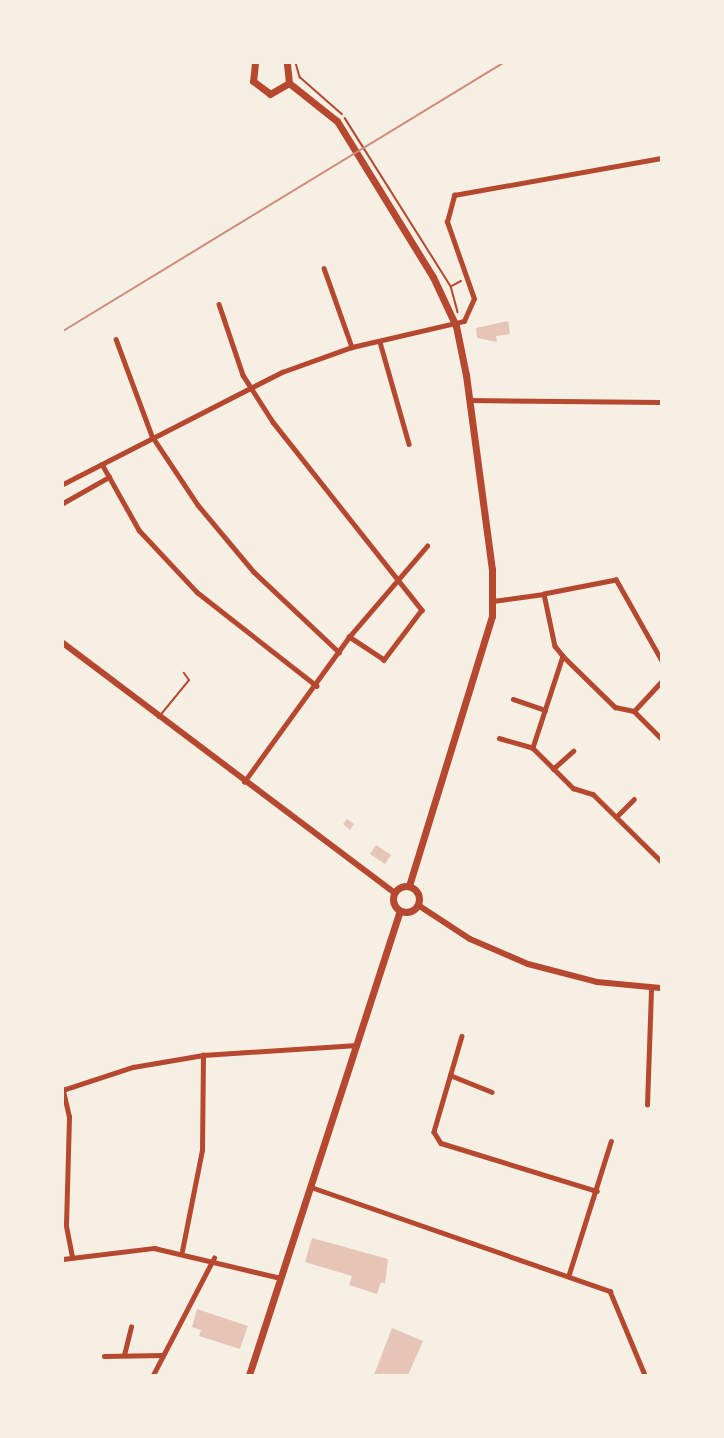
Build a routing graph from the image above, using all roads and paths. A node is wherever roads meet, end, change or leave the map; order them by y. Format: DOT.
graph roads {
  1 [pos="254,63"];
  2 [pos="287,63"];
  3 [pos="296,63"];
  4 [pos="289,83"];
  5 [pos="352,136"];
  6 [pos="365,157"];
  7 [pos="661,158"];
  8 [pos="324,268"];
  9 [pos="468,278"];
  10 [pos="451,286"];
  11 [pos="219,304"];
  12 [pos="456,326"];
  13 [pos="116,339"];
  14 [pos="380,342"];
  15 [pos="352,348"];
  16 [pos="250,385"];
  17 [pos="469,399"];
  18 [pos="661,402"];
  19 [pos="152,436"];
  20 [pos="409,444"];
  21 [pos="102,464"];
  22 [pos="109,477"];
  23 [pos="63,484"];
  24 [pos="63,503"];
  25 [pos="427,546"];
  26 [pos="395,579"];
  27 [pos="544,594"];
  28 [pos="493,601"];
  29 [pos="349,637"];
  30 [pos="63,643"];
  31 [pos="339,652"];
  32 [pos="563,656"];
  33 [pos="661,660"];
  34 [pos="184,673"];
  35 [pos="661,682"];
  36 [pos="317,686"];
  37 [pos="513,699"];
  38 [pos="545,710"];
  39 [pos="634,711"];
  40 [pos="158,718"];
  41 [pos="499,738"];
  42 [pos="661,738"];
  43 [pos="533,748"];
  44 [pos="573,750"];
  45 [pos="554,769"];
  46 [pos="244,782"];
  47 [pos="634,799"];
  48 [pos="616,816"];
  49 [pos="661,861"];
  50 [pos="409,886"];
  51 [pos="394,892"];
  52 [pos="418,905"];
  53 [pos="400,911"];
  54 [pos="651,988"];
  55 [pos="661,988"];
  56 [pos="462,1036"];
  57 [pos="357,1046"];
  58 [pos="203,1055"];
  59 [pos="450,1075"];
  60 [pos="492,1092"];
  61 [pos="646,1105"];
  62 [pos="611,1142"];
  63 [pos="311,1187"];
  64 [pos="597,1191"];
  65 [pos="182,1251"];
  66 [pos="72,1257"];
  67 [pos="213,1258"];
  68 [pos="63,1259"];
  69 [pos="568,1274"];
  70 [pos="281,1278"];
  71 [pos="131,1327"];
  72 [pos="124,1355"];
  73 [pos="163,1355"];
  74 [pos="104,1356"];
  75 [pos="153,1375"];
  76 [pos="249,1375"];
  77 [pos="645,1375"];
  1 -- 4 [label="main road"];
  2 -- 4 [label="main road"];
  3 -- 5 [label="path"];
  4 -- 5 [label="main road"];
  5 -- 6 [label="main road"];
  5 -- 6 [label="path"];
  6 -- 10 [label="path"];
  6 -- 12 [label="main road"];
  7 -- 9 [label="street"];
  8 -- 15 [label="street"];
  9 -- 10 [label="path"];
  9 -- 12 [label="street"];
  10 -- 12 [label="path"];
  11 -- 16 [label="street"];
  12 -- 14 [label="street"];
  12 -- 17 [label="main road"];
  13 -- 19 [label="street"];
  14 -- 15 [label="street"];
  14 -- 20 [label="street"];
  15 -- 16 [label="street"];
  16 -- 19 [label="street"];
  16 -- 26 [label="street"];
  17 -- 18 [label="street"];
  17 -- 28 [label="main road"];
  19 -- 21 [label="street"];
  19 -- 31 [label="street"];
  21 -- 22 [label="street"];
  21 -- 23 [label="street"];
  22 -- 24 [label="street"];
  22 -- 36 [label="street"];
  25 -- 26 [label="street"];
  26 -- 29 [label="street"];
  26 -- 29 [label="street"];
  27 -- 28 [label="street"];
  27 -- 32 [label="street"];
  27 -- 33 [label="street"];
  28 -- 50 [label="main road"];
  29 -- 31 [label="street"];
  30 -- 40 [label="street"];
  31 -- 36 [label="street"];
  32 -- 38 [label="street"];
  32 -- 39 [label="street"];
  34 -- 40 [label="lane"];
  35 -- 39 [label="street"];
  36 -- 46 [label="street"];
  37 -- 38 [label="street"];
  38 -- 43 [label="street"];
  39 -- 42 [label="street"];
  40 -- 46 [label="street"];
  41 -- 43 [label="street"];
  43 -- 45 [label="street"];
  44 -- 45 [label="street"];
  45 -- 48 [label="street"];
  46 -- 51 [label="street"];
  47 -- 48 [label="street"];
  48 -- 49 [label="street"];
  50 -- 51 [label="main road"];
  50 -- 52 [label="main road"];
  51 -- 53 [label="main road"];
  52 -- 53 [label="main road"];
  52 -- 54 [label="street"];
  53 -- 57 [label="main road"];
  54 -- 55 [label="street"];
  54 -- 61 [label="street"];
  56 -- 59 [label="street"];
  57 -- 58 [label="street"];
  57 -- 63 [label="main road"];
  58 -- 65 [label="street"];
  58 -- 66 [label="street"];
  59 -- 60 [label="street"];
  59 -- 64 [label="street"];
  62 -- 64 [label="street"];
  63 -- 69 [label="street"];
  63 -- 70 [label="main road"];
  64 -- 69 [label="street"];
  65 -- 66 [label="street"];
  65 -- 67 [label="street"];
  66 -- 68 [label="street"];
  67 -- 70 [label="street"];
  67 -- 73 [label="street"];
  69 -- 77 [label="street"];
  70 -- 76 [label="main road"];
  71 -- 72 [label="street"];
  72 -- 73 [label="street"];
  72 -- 74 [label="street"];
  73 -- 75 [label="street"];
}
